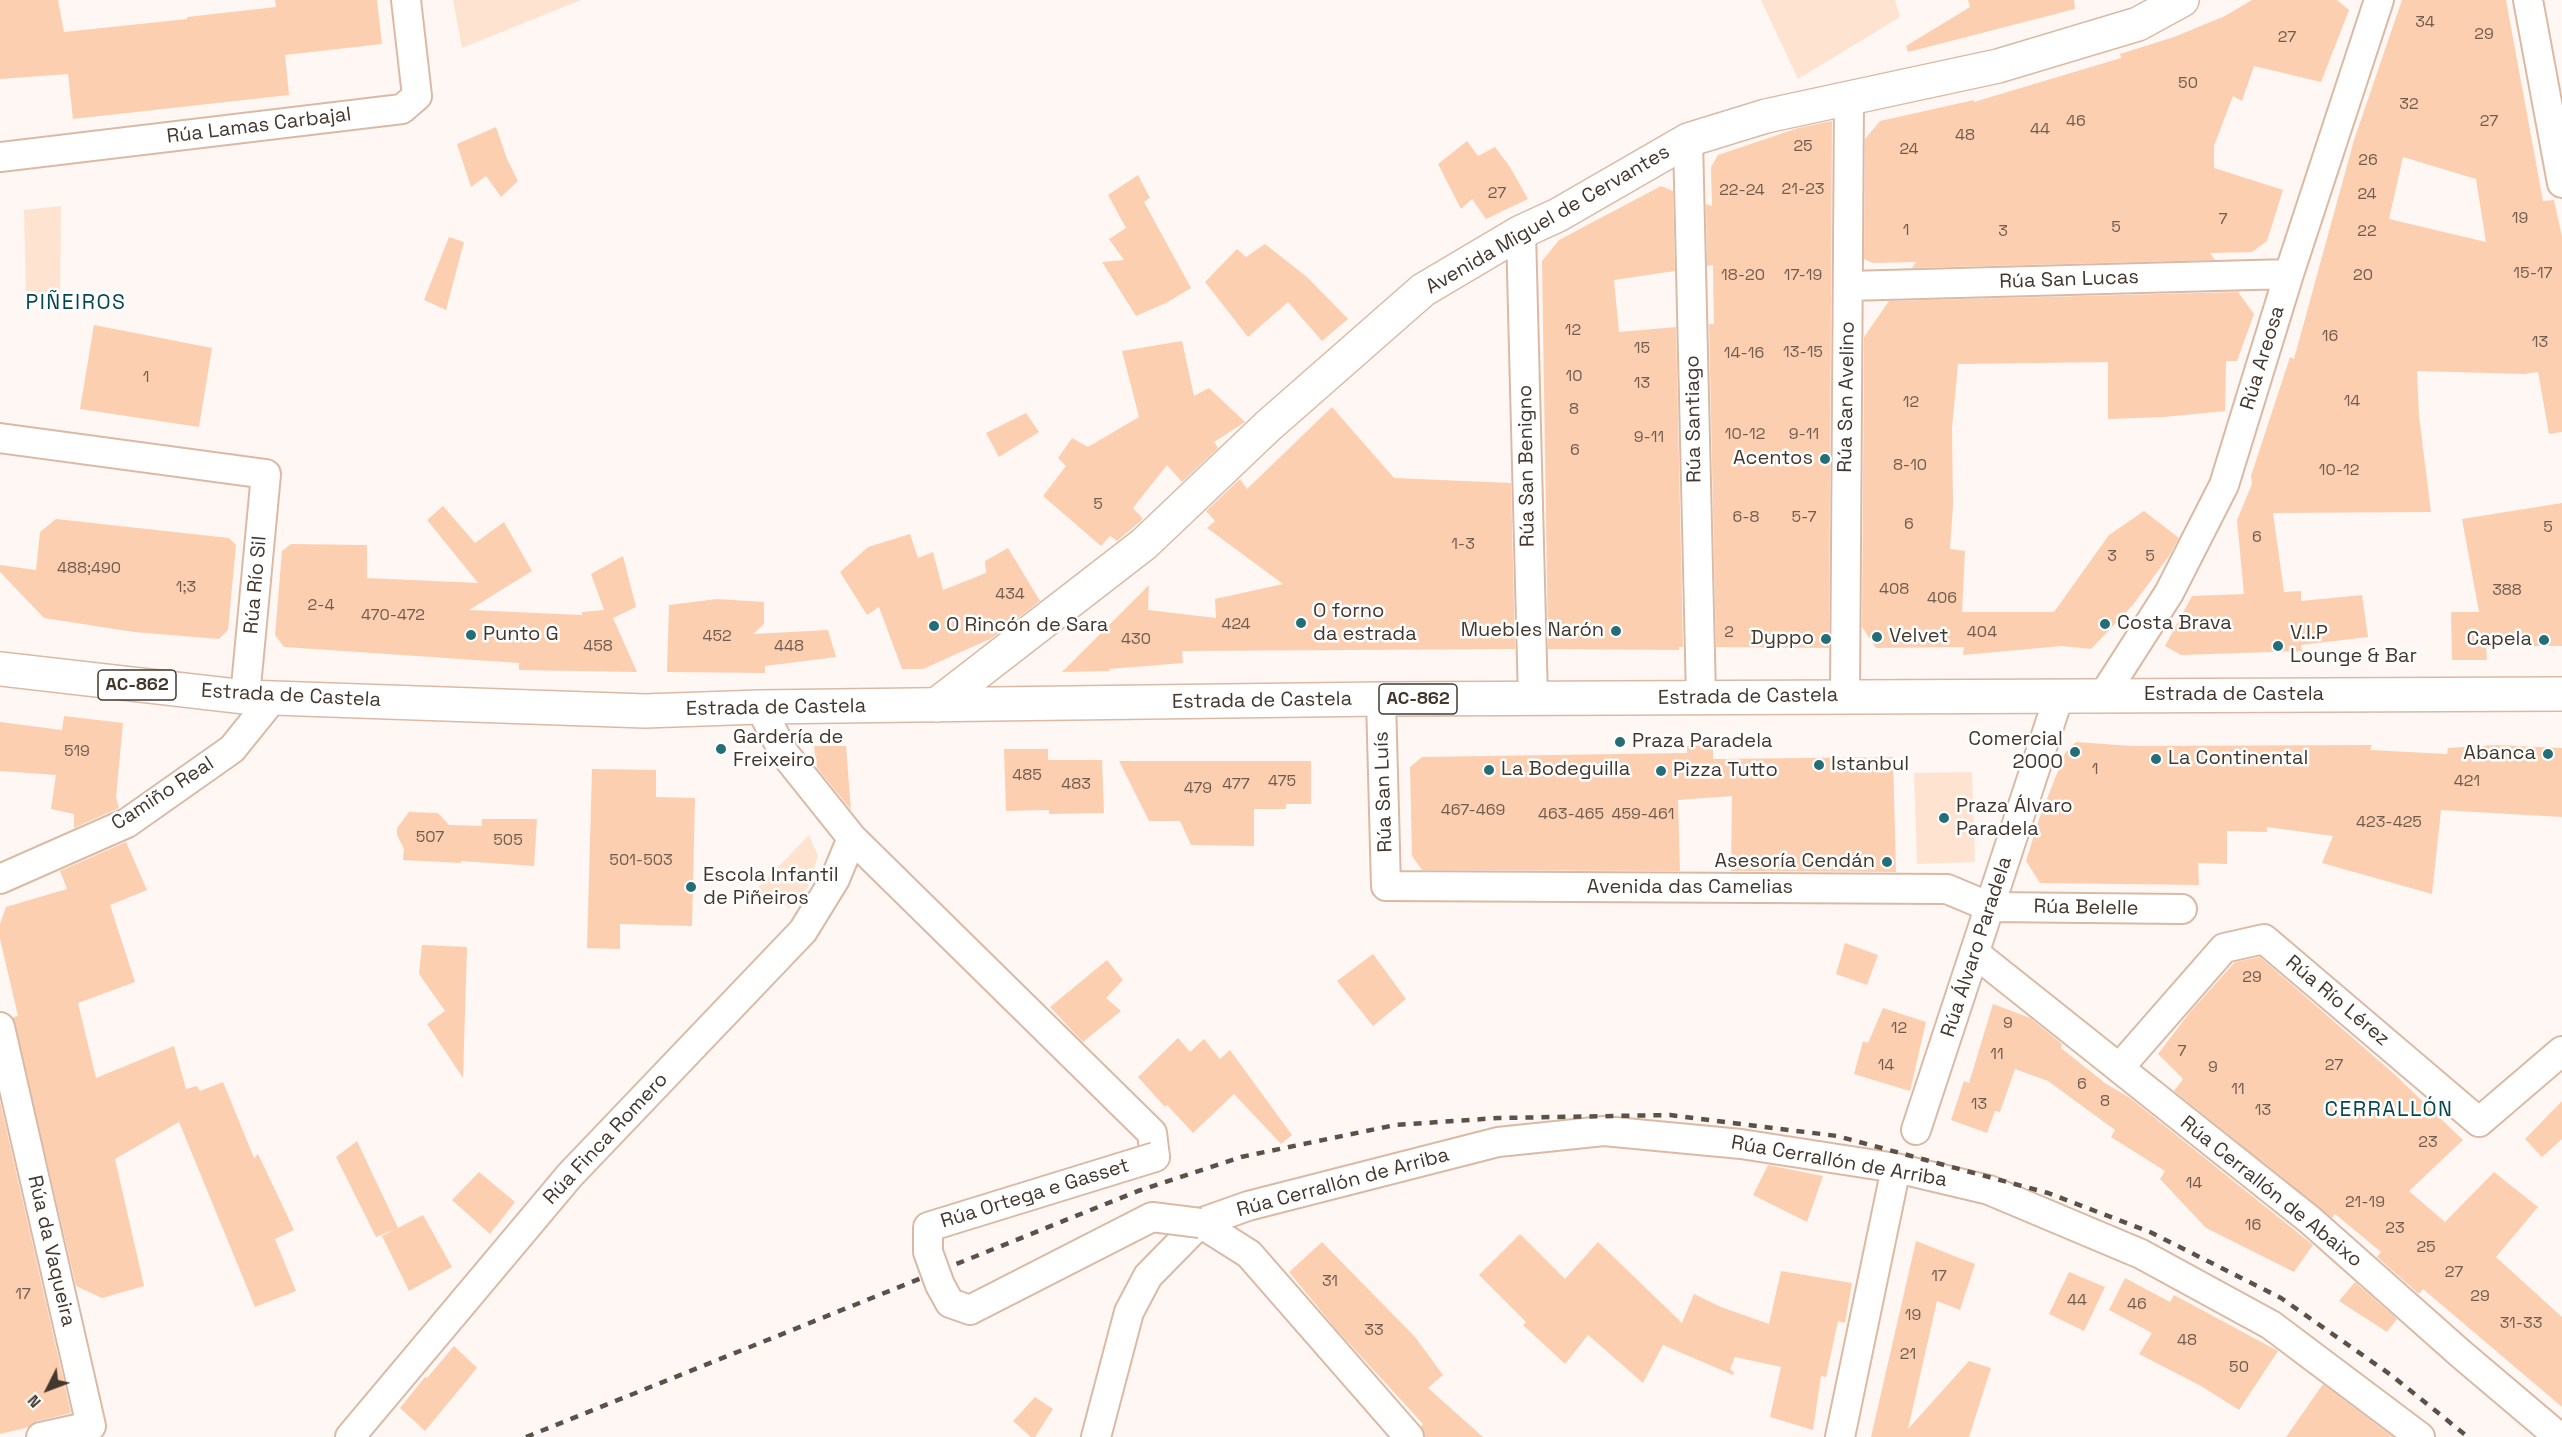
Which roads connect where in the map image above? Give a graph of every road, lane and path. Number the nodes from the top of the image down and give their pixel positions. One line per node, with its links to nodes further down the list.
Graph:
1 (406, 0): 7 (street, Rúa Lamas Carbajal)
2 (2182, 0): 5 (main road, Avenida Miguel de Cervantes)
3 (2379, 0): 10 (street, Rúa Areosa)
4 (2528, 0): 8 (street)
5 (1849, 99): 6 (main road, Avenida Miguel de Cervantes); 11 (street, Rúa San Avelino)
6 (1688, 140): 9 (main road, Avenida Miguel de Cervantes); 19 (street, Rúa Santiago)
7 (0, 157)
8 (2562, 183)
9 (1521, 232): 21 (street, Rúa San Benigno); 22 (main road, Avenida Miguel de Cervantes)
10 (2289, 274): 11 (street, Rúa San Lucas); 17 (street, Rúa Areosa)
11 (1848, 286): 15 (street, Rúa San Avelino)
12 (0, 438): 18 (street, Rúa Río Sil)
13 (0, 669): 18 (main road, Estrada de Castela / AC-862)
14 (2562, 694): 17 (main road, Estrada de Castela / AC-862)
15 (1845, 696): 16 (main road, Estrada de Castela / AC-862); 19 (main road, Estrada de Castela / AC-862)
16 (2059, 696): 17 (main road, Estrada de Castela / AC-862); 27 (street, Rúa Álvaro Paradela)
17 (2103, 696)
18 (259, 697): 23 (main road, Estrada de Castela / AC-862); 25 (street, Camiño Real)
19 (1701, 698): 21 (main road, Estrada de Castela / AC-862)
20 (1382, 699): 21 (main road, Estrada de Castela / AC-862); 22 (main road, Estrada de Castela / AC-862); 26 (street, Rúa San Luís)
21 (1533, 700)
22 (936, 705): 23 (main road, Estrada de Castela / AC-862)
23 (760, 707): 24 (street, Rúa Ortega e Gasset)
24 (852, 838): 35 (street, Rúa Ortega e Gasset, bridge); 38 (street, Rúa Finca Romero)
25 (0, 879)
26 (1386, 886): 27 (street, Avenida das Camelias)
27 (1990, 907): 28 (street, Rúa Belelle); 29 (street, Rúa Álvaro Paradela)
28 (2182, 909)
29 (1976, 954): 32 (street, Rúa Cerrallón de Abaixo); 33 (street, Rúa Álvaro Paradela)
30 (0, 1027): 36 (street, Rúa da Vaqueira)
31 (2562, 1051): 32 (street, Rúa Río Lérez)
32 (2119, 1068): 43 (street, Rúa Cerrallón de Abaixo)
33 (1916, 1130)
34 (1896, 1168): 35 (street, Rúa Cerrallón de Arriba); 41 (street); 42 (street, Rúa Cerrallón de Arriba)
35 (1200, 1223): 39 (street); 40 (street, Rúa Ortega e Gasset)
36 (100, 1431): 37 (street, Rúa da Vaqueira)
37 (41, 1437)
38 (350, 1437)
39 (1096, 1437)
40 (1409, 1437)
41 (1840, 1437)
42 (2420, 1437)
43 (2559, 1437)

